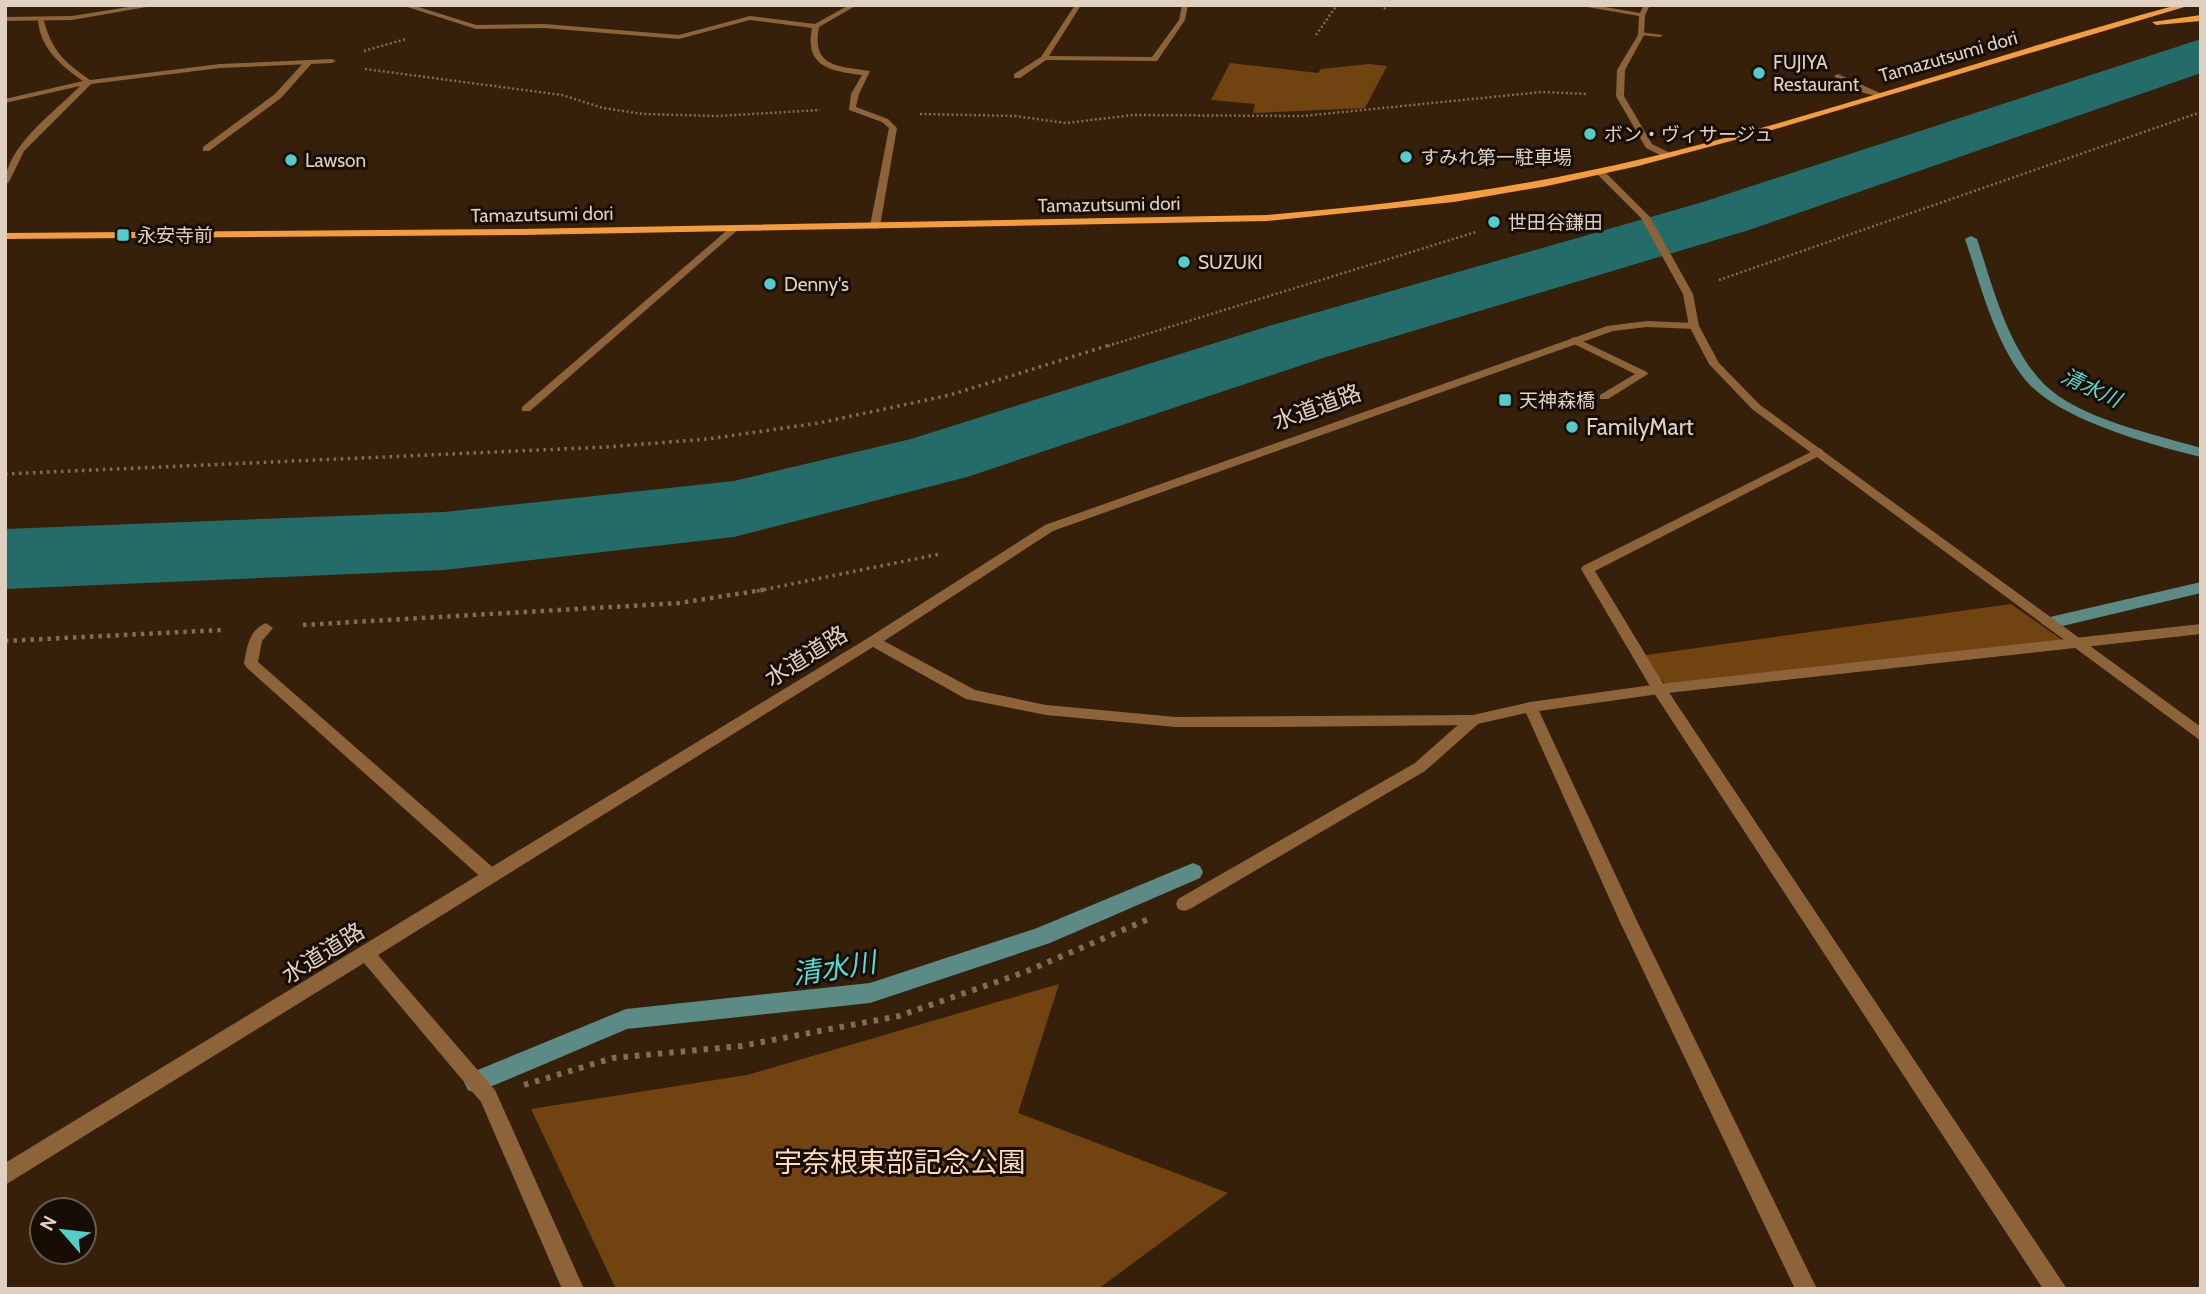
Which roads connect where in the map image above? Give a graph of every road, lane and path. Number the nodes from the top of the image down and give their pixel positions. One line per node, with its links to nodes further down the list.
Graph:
1 (155, 5): 13 (street)
2 (404, 5): 16 (street)
3 (854, 5): 18 (street)
4 (1078, 5): 22 (street)
5 (1185, 5): 22 (street)
6 (1337, 5): 20 (path)
7 (1387, 5): 11 (path)
8 (1579, 5): 12 (street)
9 (1647, 5): 12 (street)
10 (2187, 5): 17 (main road, Tamazutsumi dori)
11 (1384, 9)
12 (1642, 15): 19 (street)
13 (40, 18): 15 (street); 27 (street)
14 (2201, 18): 17 (main road)
15 (5, 19)
16 (457, 23): 18 (street); 23 (path)
17 (2117, 23): 28 (main road, Tamazutsumi dori)
18 (816, 26): 35 (street)
19 (1641, 33): 21 (street); 32 (street)
20 (1317, 35)
21 (1660, 35)
22 (1044, 58): 25 (street)
23 (332, 61): 24 (street)
24 (309, 62): 27 (street); 31 (street)
25 (1017, 76)
26 (1838, 76): 28 (street)
27 (89, 82): 29 (street); 34 (street)
28 (1878, 94): 32 (main road, Tamazutsumi dori)
29 (5, 101)
30 (2201, 112): 39 (path)
31 (206, 149)
32 (1667, 155): 33 (main road, Tamazutsumi dori)
33 (1600, 172): 35 (main road, Tamazutsumi dori); 39 (street)
34 (5, 181)
35 (875, 226): 36 (main road, Tamazutsumi dori)
36 (735, 228): 38 (main road, Tamazutsumi dori); 43 (street)
37 (1484, 229): 45 (path)
38 (5, 236)
39 (1688, 294): 40 (street)
40 (1694, 326): 41 (street, 水道道路); 44 (street)
41 (1574, 340): 42 (street); 50 (street, 水道道路)
42 (1604, 397)
43 (526, 409)
44 (1819, 452): 51 (street); 52 (street)
45 (5, 474)
46 (943, 553): 47 (path)
47 (266, 628): 49 (path); 56 (street)
48 (2201, 629): 51 (street)
49 (5, 641)
50 (873, 641): 54 (street); 56 (street, 水道道路)
51 (2077, 643): 52 (street); 55 (street)
52 (1659, 689): 53 (street); 63 (street)
53 (1530, 707): 54 (street); 62 (street)
54 (1473, 720): 57 (street)
55 (2201, 735)
56 (491, 876): 58 (street, 水道道路)
57 (1184, 904): 59 (path)
58 (366, 953): 59 (street); 60 (street, 水道道路)
59 (488, 1096): 61 (street)
60 (5, 1175)
61 (573, 1289)
62 (1806, 1289)
63 (2056, 1289)

